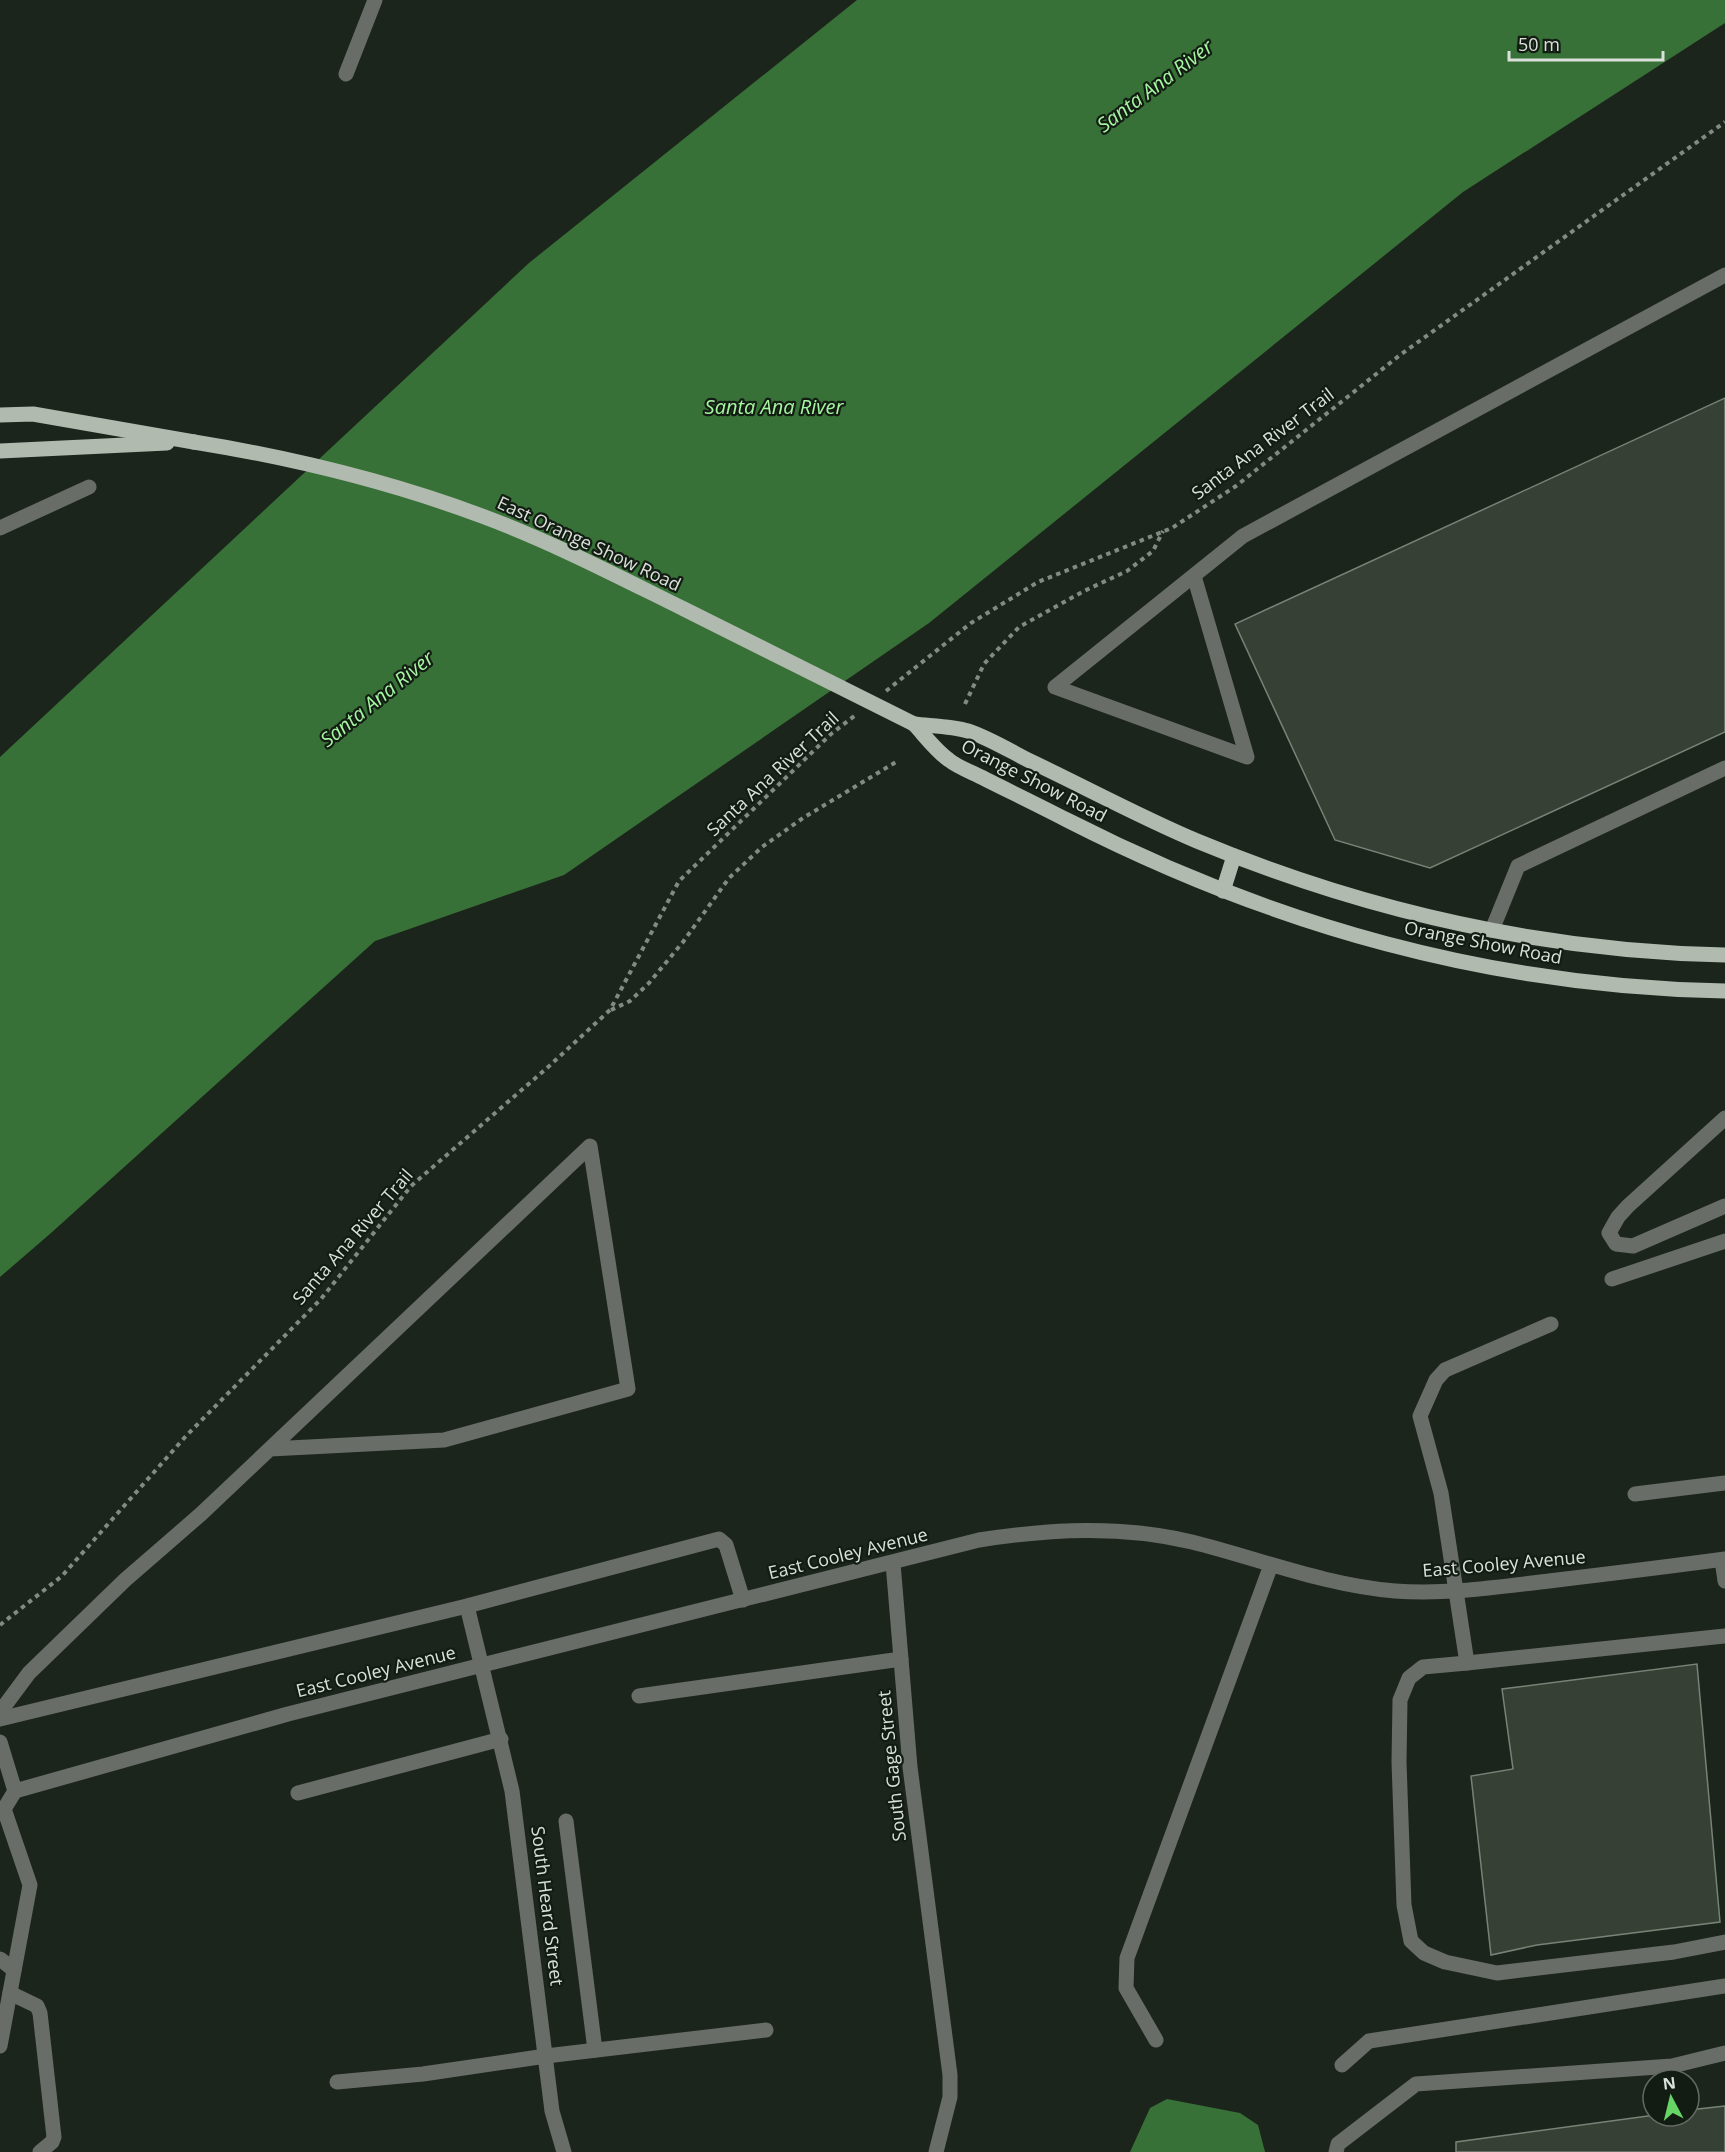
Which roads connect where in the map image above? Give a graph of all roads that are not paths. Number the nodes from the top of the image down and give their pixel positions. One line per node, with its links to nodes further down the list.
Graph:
1 (375, 0): 2 (street)
2 (346, 74)
3 (1725, 276): 9 (street)
4 (0, 415): 5 (main road, East Orange Show Road)
5 (194, 442): 6 (main road, East Orange Show Road); 10 (main road, East Orange Show Road, bridge)
6 (0, 451)
7 (89, 488): 8 (street)
8 (0, 528)
9 (1194, 576): 9 (street)
10 (914, 724): 12 (main road, Orange Show Road); 13 (main road, Orange Show Road)
11 (1725, 768): 14 (street)
12 (1234, 856): 13 (main road); 14 (main road, Orange Show Road)
13 (1222, 891): 16 (main road, Orange Show Road)
14 (1492, 930): 15 (main road, Orange Show Road)
15 (1725, 955)
16 (1725, 991)
17 (1725, 1118): 18 (street)
18 (1725, 1206)
19 (1725, 1241): 20 (street)
20 (1612, 1279)
21 (1551, 1323): 29 (street)
22 (270, 1449): 22 (street); 37 (street)
23 (1725, 1483): 24 (street)
24 (1635, 1494)
25 (1723, 1560): 28 (street); 29 (street, East Cooley Avenue)
26 (893, 1563): 27 (street, East Cooley Avenue); 30 (street, East Cooley Avenue); 33 (street, South Gage Street)
27 (1271, 1565): 29 (street, East Cooley Avenue); 51 (street)
28 (1725, 1581)
29 (1455, 1591): 34 (street)
30 (742, 1600): 31 (street); 35 (street, East Cooley Avenue)
31 (467, 1606): 35 (street, South Heard Street); 38 (street)
32 (1725, 1636): 34 (street)
33 (901, 1659): 36 (street); 60 (street, South Gage Street)
34 (1467, 1663): 45 (street)
35 (482, 1666): 39 (street, South Heard Street); 41 (street, East Cooley Avenue)
36 (639, 1695)
37 (0, 1712)
38 (0, 1719)
39 (501, 1739): 42 (street); 55 (street, South Heard Street)
40 (0, 1742): 41 (street)
41 (15, 1791): 43 (street)
42 (298, 1793)
43 (2, 1810): 47 (street)
44 (566, 1821): 53 (street)
45 (1725, 1942)
46 (0, 1959): 47 (street)
47 (14, 1970): 49 (street)
48 (1725, 1986): 56 (street)
49 (10, 1993): 52 (street); 58 (street)
50 (766, 2030): 53 (street)
51 (1156, 2040)
52 (0, 2046)
53 (595, 2050): 55 (street)
54 (1725, 2054): 61 (street)
55 (546, 2056): 57 (street); 59 (street, South Heard Street)
56 (1342, 2065)
57 (337, 2082)
58 (40, 2152)
59 (564, 2152)
60 (936, 2152)
61 (1336, 2152)

